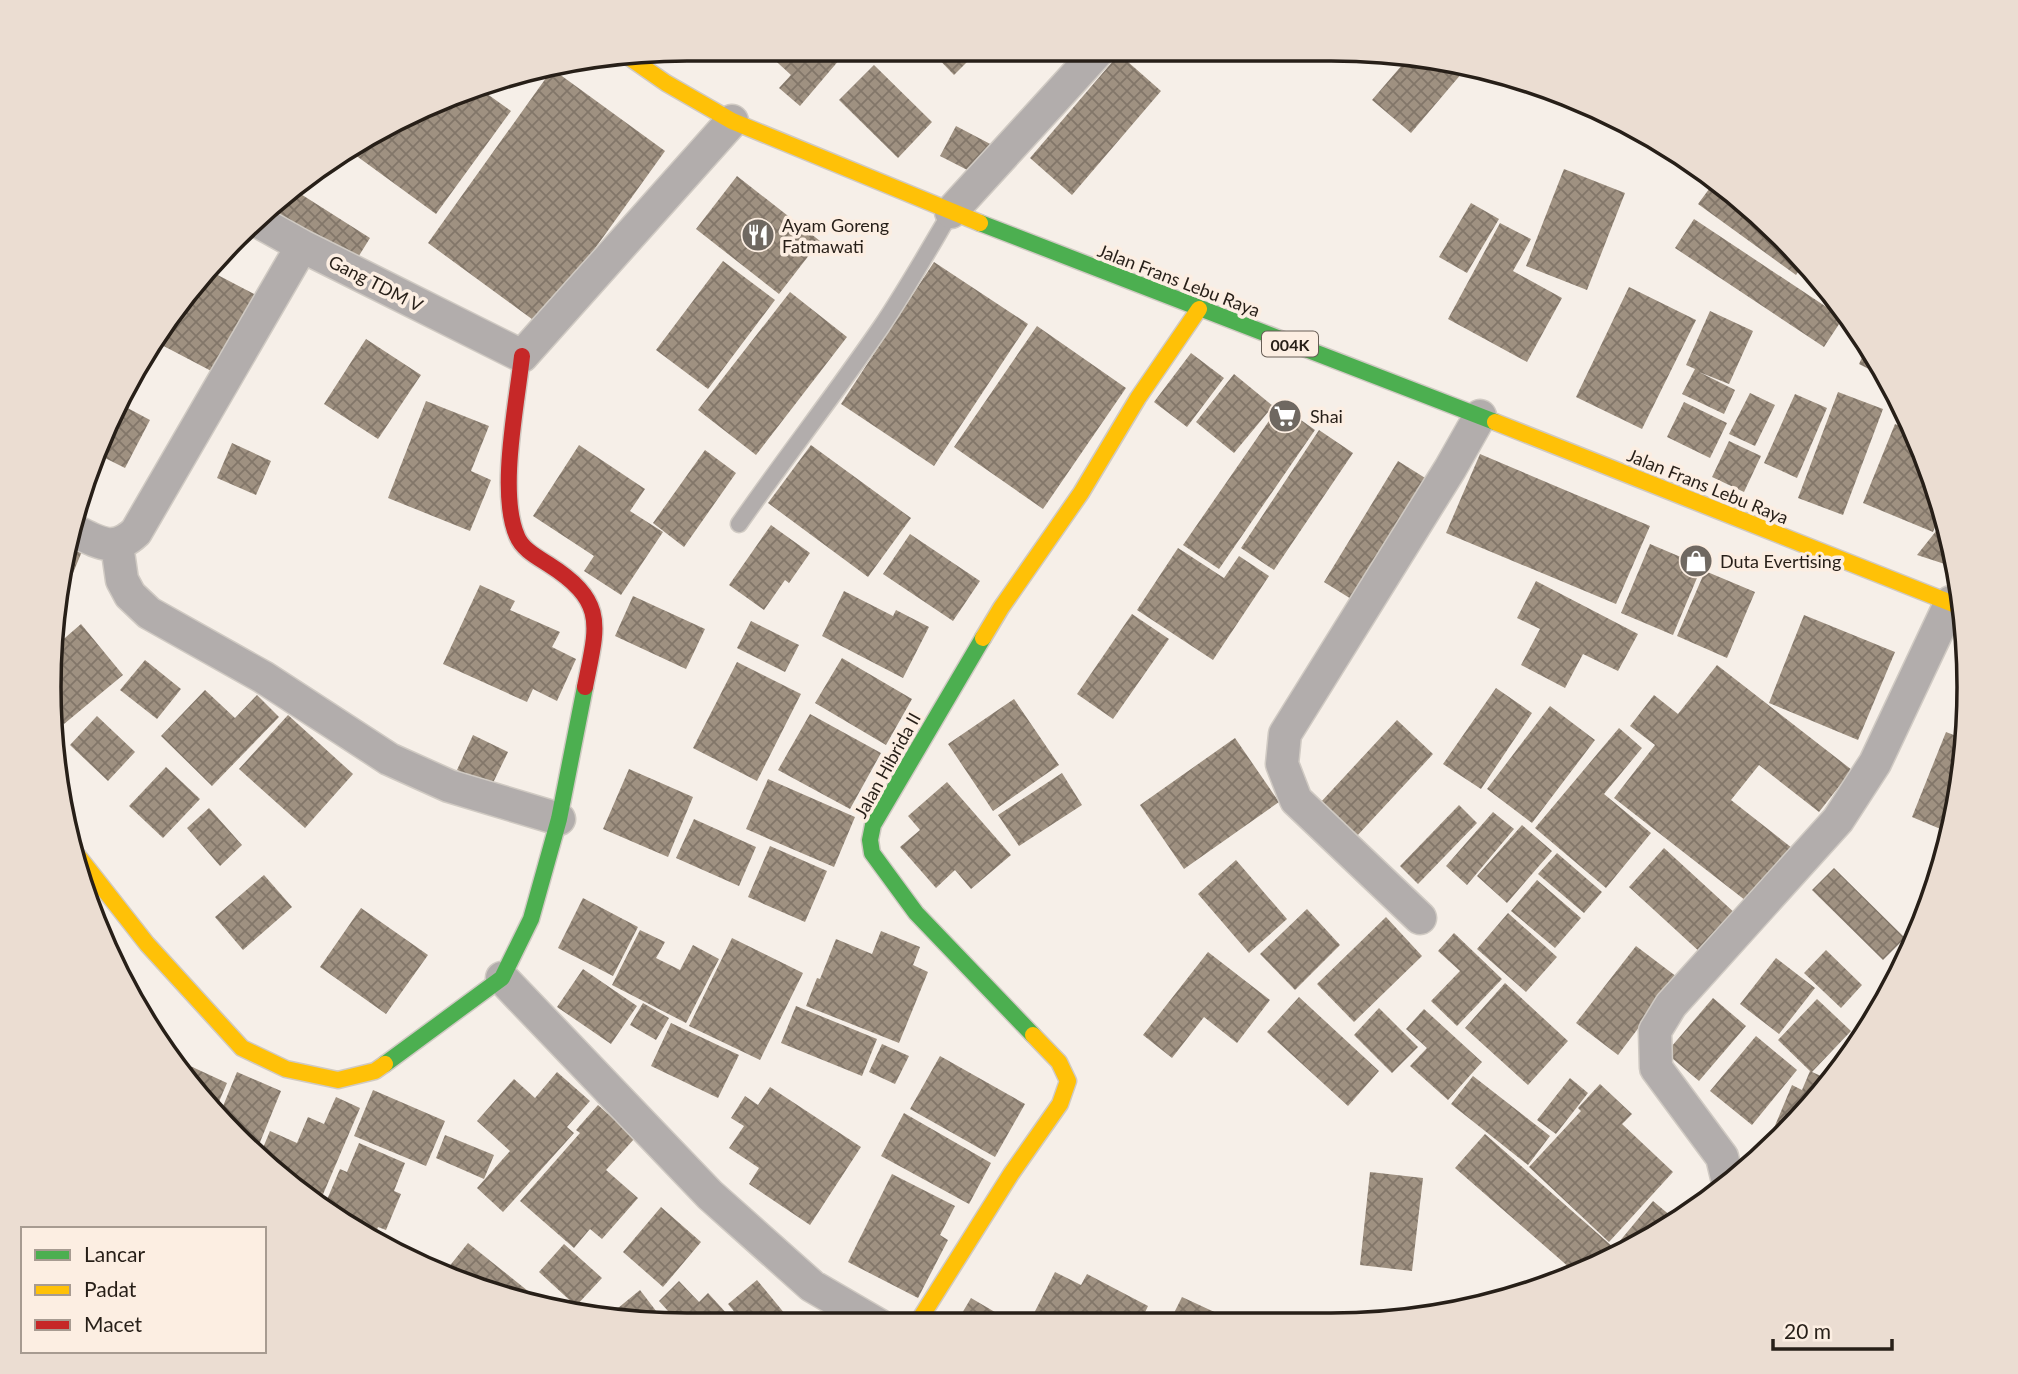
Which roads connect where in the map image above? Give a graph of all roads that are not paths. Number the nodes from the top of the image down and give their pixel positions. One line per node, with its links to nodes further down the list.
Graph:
1 (1089, 61): 4 (street)
2 (638, 64): 3 (street, Jalan Frans Lebu Raya / 004K)
3 (732, 121): 4 (street, Jalan Frans Lebu Raya / 004K); 8 (street)
4 (951, 212): 7 (street, Jalan Frans Lebu Raya / 004K); 10 (lane)
5 (265, 225): 6 (street, Gang TDM V)
6 (302, 247): 8 (street, Gang TDM V); 12 (street)
7 (1199, 309): 9 (street, Jalan Frans Lebu Raya / 004K); 21 (street, Jalan Hibrida II)
8 (522, 356): 15 (street)
9 (1480, 416): 13 (street, Jalan Frans Lebu Raya / 004K); 17 (street)
10 (739, 524)
11 (81, 534): 12 (street)
12 (117, 545): 15 (street)
13 (1951, 602)
14 (1952, 612): 19 (street)
15 (559, 820): 18 (street)
16 (89, 870): 18 (street)
17 (1420, 918)
18 (502, 978): 20 (street)
19 (1726, 1172)
20 (858, 1313)
21 (924, 1313)

